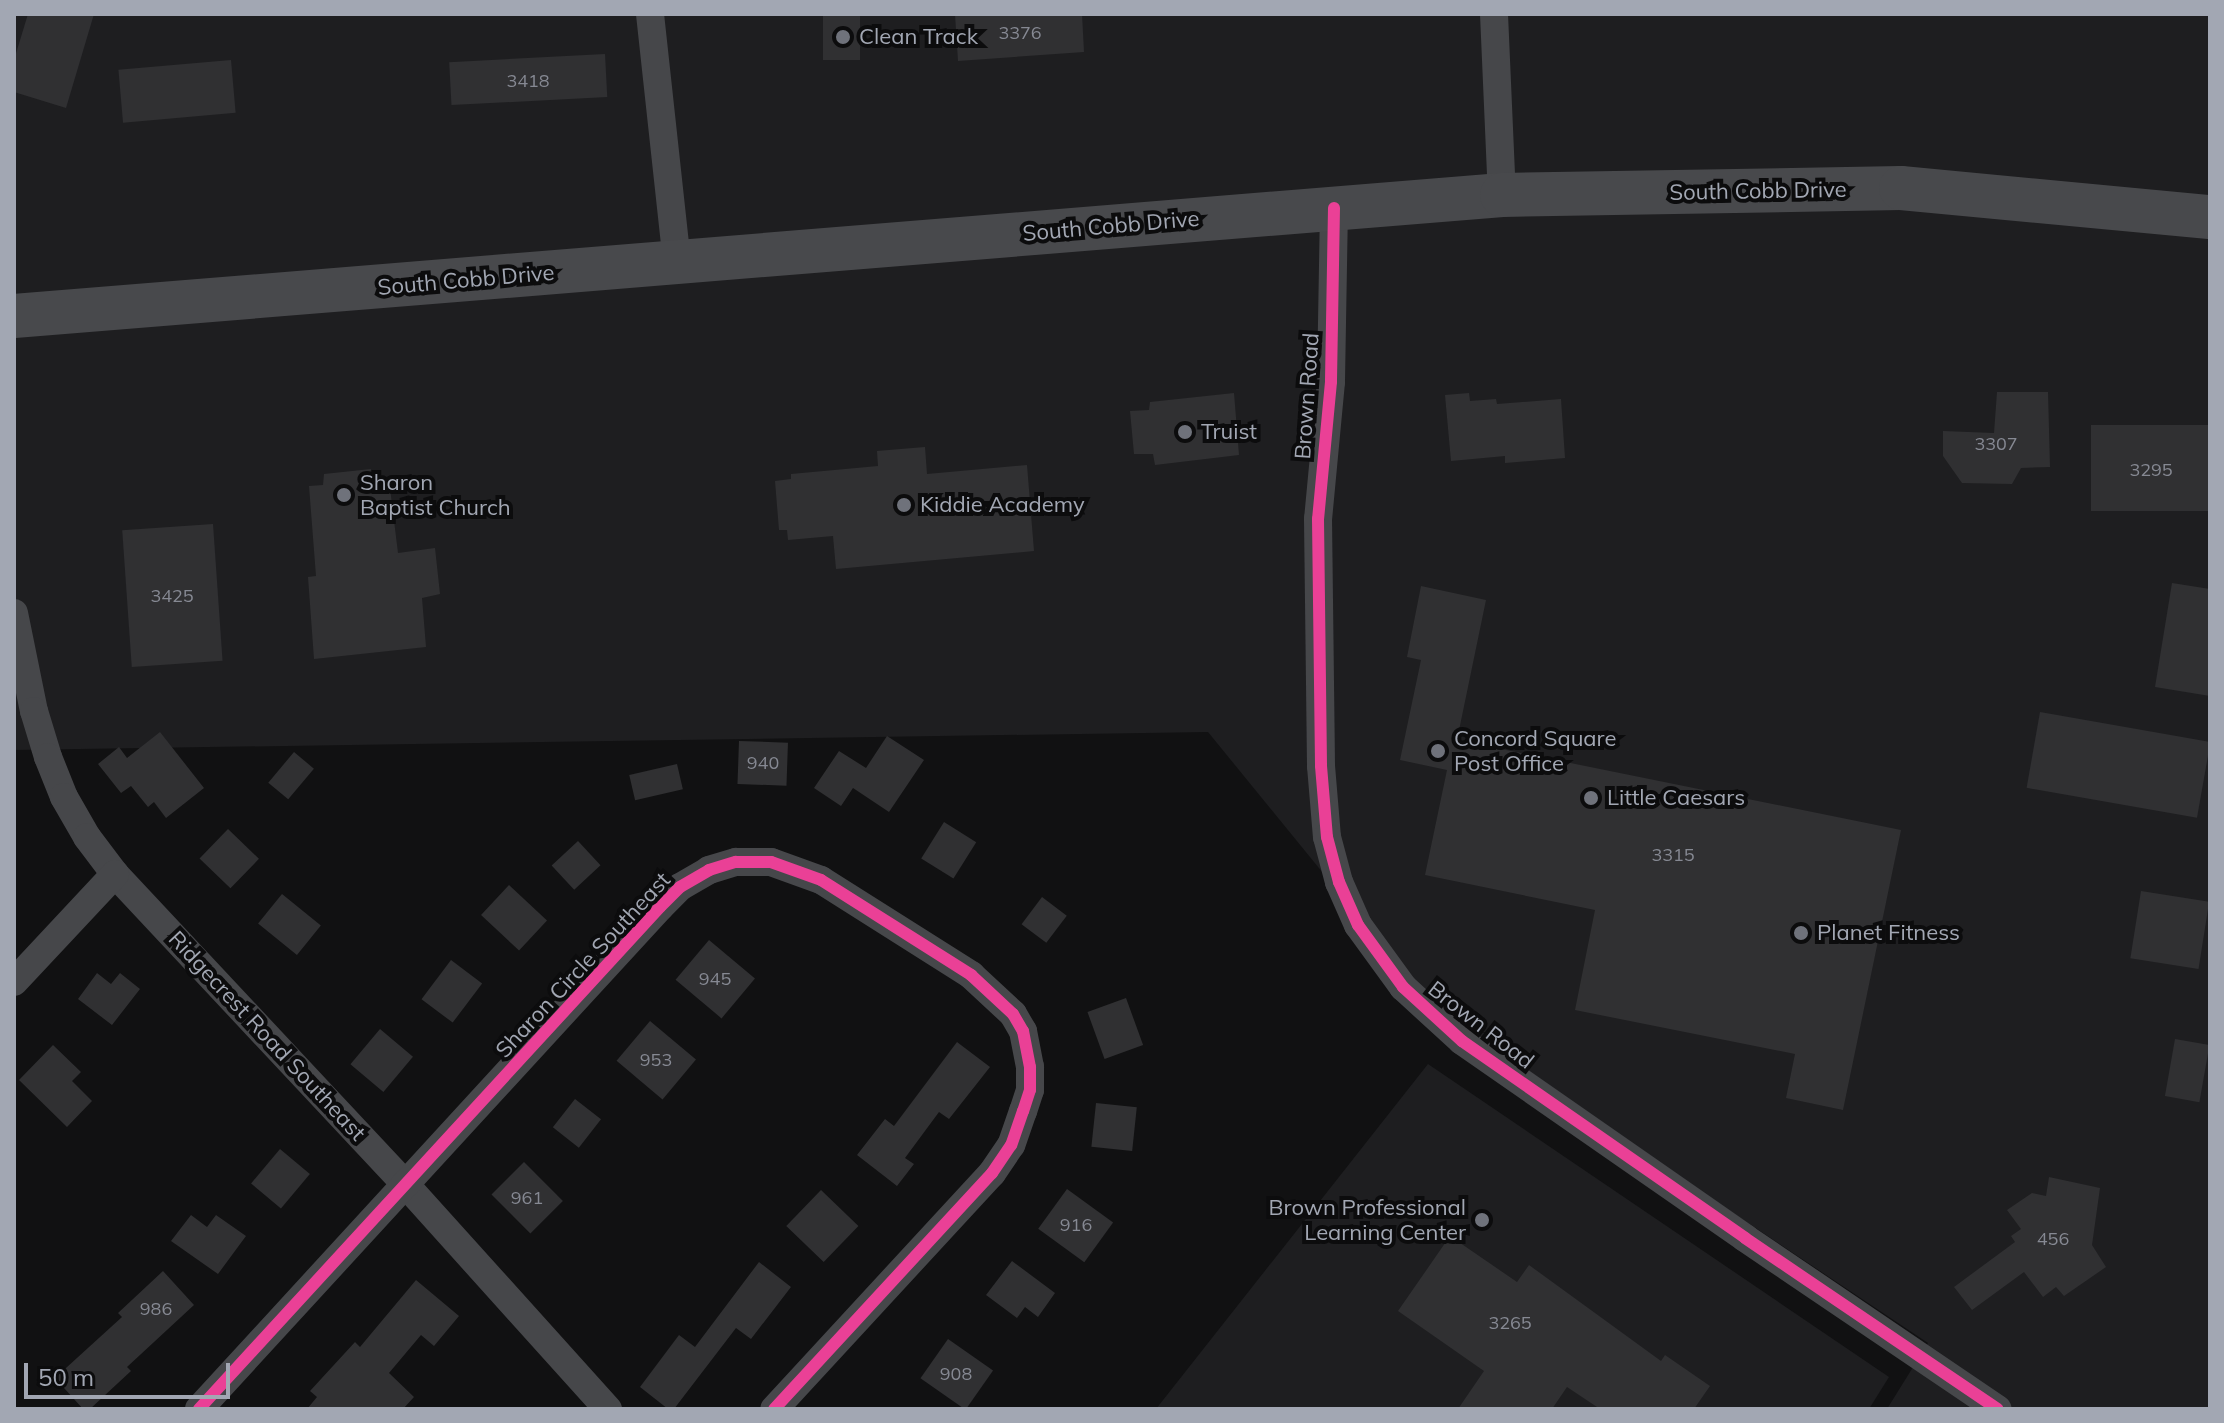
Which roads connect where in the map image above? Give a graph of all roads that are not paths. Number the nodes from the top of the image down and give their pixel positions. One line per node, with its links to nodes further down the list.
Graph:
1 (650, 14): 6 (street)
2 (1494, 14): 3 (street)
3 (1502, 195): 4 (main road, South Cobb Drive); 5 (main road, South Cobb Drive)
4 (1334, 208): 6 (main road, South Cobb Drive); 15 (street, Brown Road)
5 (2210, 217)
6 (677, 263): 7 (main road, South Cobb Drive)
7 (14, 316)
8 (14, 613): 9 (street, Ridgecrest Road Southeast)
9 (115, 874): 10 (street); 11 (street, Ridgecrest Road Southeast)
10 (14, 982)
11 (406, 1185): 12 (street, Sharon Circle Southeast); 13 (street, Ridgecrest Road Southeast); 14 (street, Sharon Circle Southeast)
12 (199, 1409)
13 (608, 1409)
14 (774, 1409)
15 (1998, 1409)

